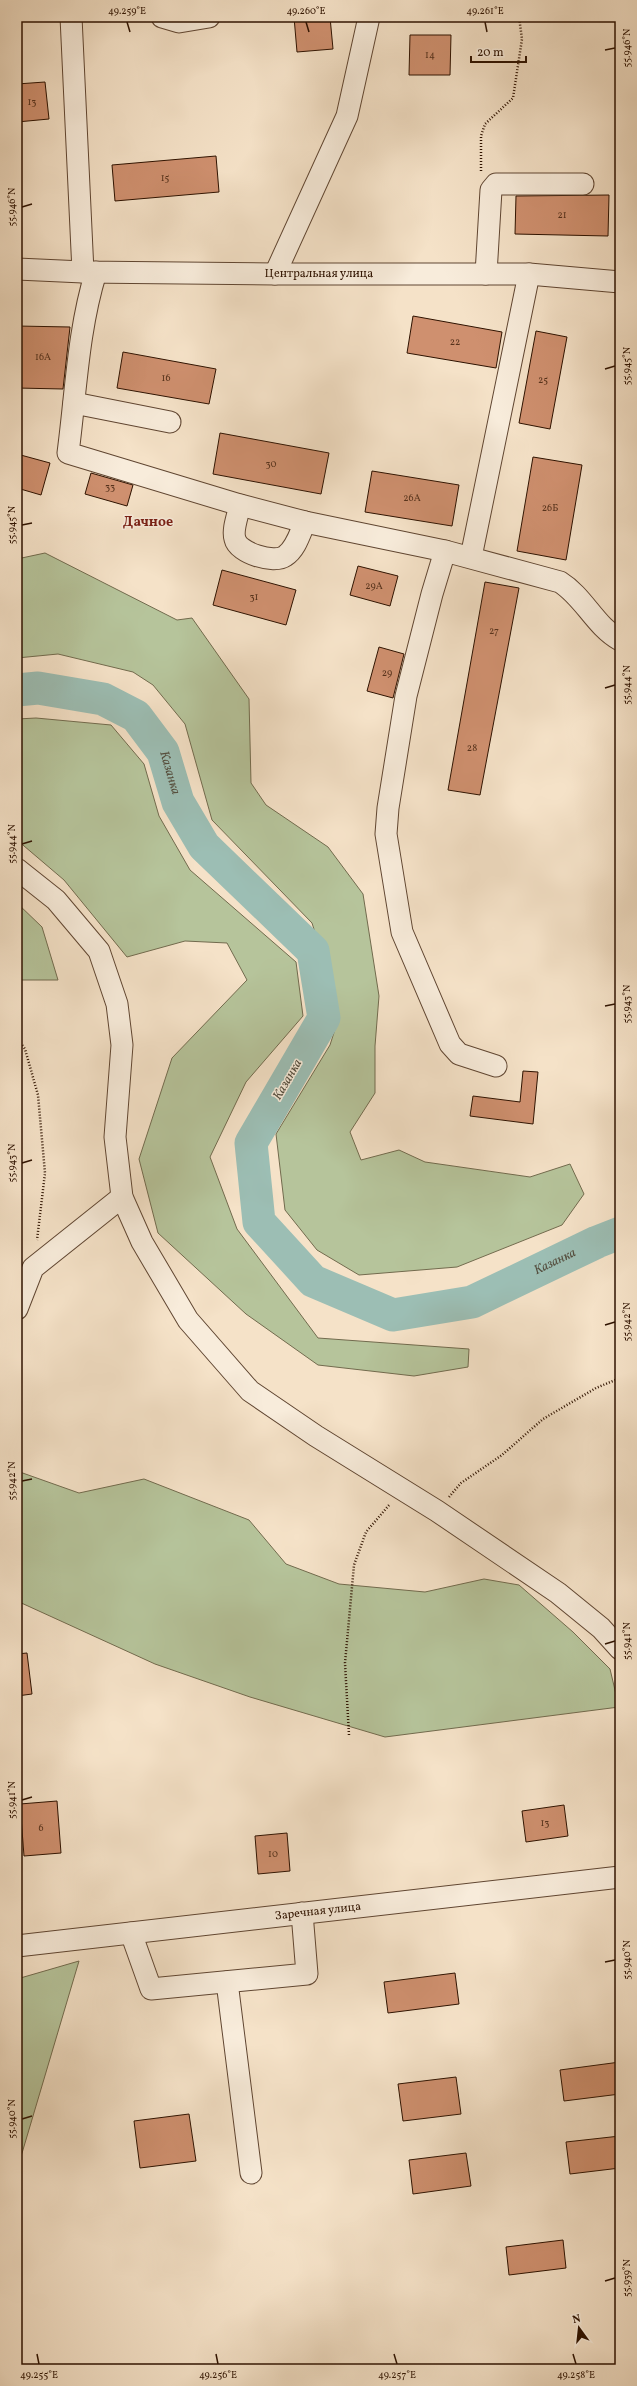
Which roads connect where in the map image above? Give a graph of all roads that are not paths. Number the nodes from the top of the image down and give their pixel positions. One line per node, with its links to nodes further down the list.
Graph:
1 (71, 17): 7 (street)
2 (162, 17): 3 (street)
3 (209, 17)
4 (370, 17): 8 (street)
5 (583, 184): 9 (street)
6 (17, 269): 7 (street, Центральная улица)
7 (90, 272): 8 (street, Центральная улица); 12 (street)
8 (275, 274): 9 (street, Центральная улица)
9 (486, 274): 10 (street, Центральная улица)
10 (529, 274): 11 (street, Центральная улица); 17 (street)
11 (620, 282)
12 (74, 403): 13 (street); 14 (street)
13 (170, 422)
14 (240, 505): 15 (street); 15 (street)
15 (305, 522): 16 (street)
16 (445, 551): 17 (street); 20 (street)
17 (471, 558): 18 (street)
18 (620, 640)
19 (17, 869): 21 (street)
20 (496, 1066)
21 (122, 1197): 22 (street); 23 (street)
22 (17, 1309)
23 (620, 1649)
24 (620, 1877): 25 (street, Заречная улица)
25 (302, 1913): 26 (street, Заречная улица); 28 (street)
26 (131, 1933): 27 (street, Заречная улица); 28 (street)
27 (18, 1941)
28 (227, 1982): 29 (street)
29 (251, 2173)

